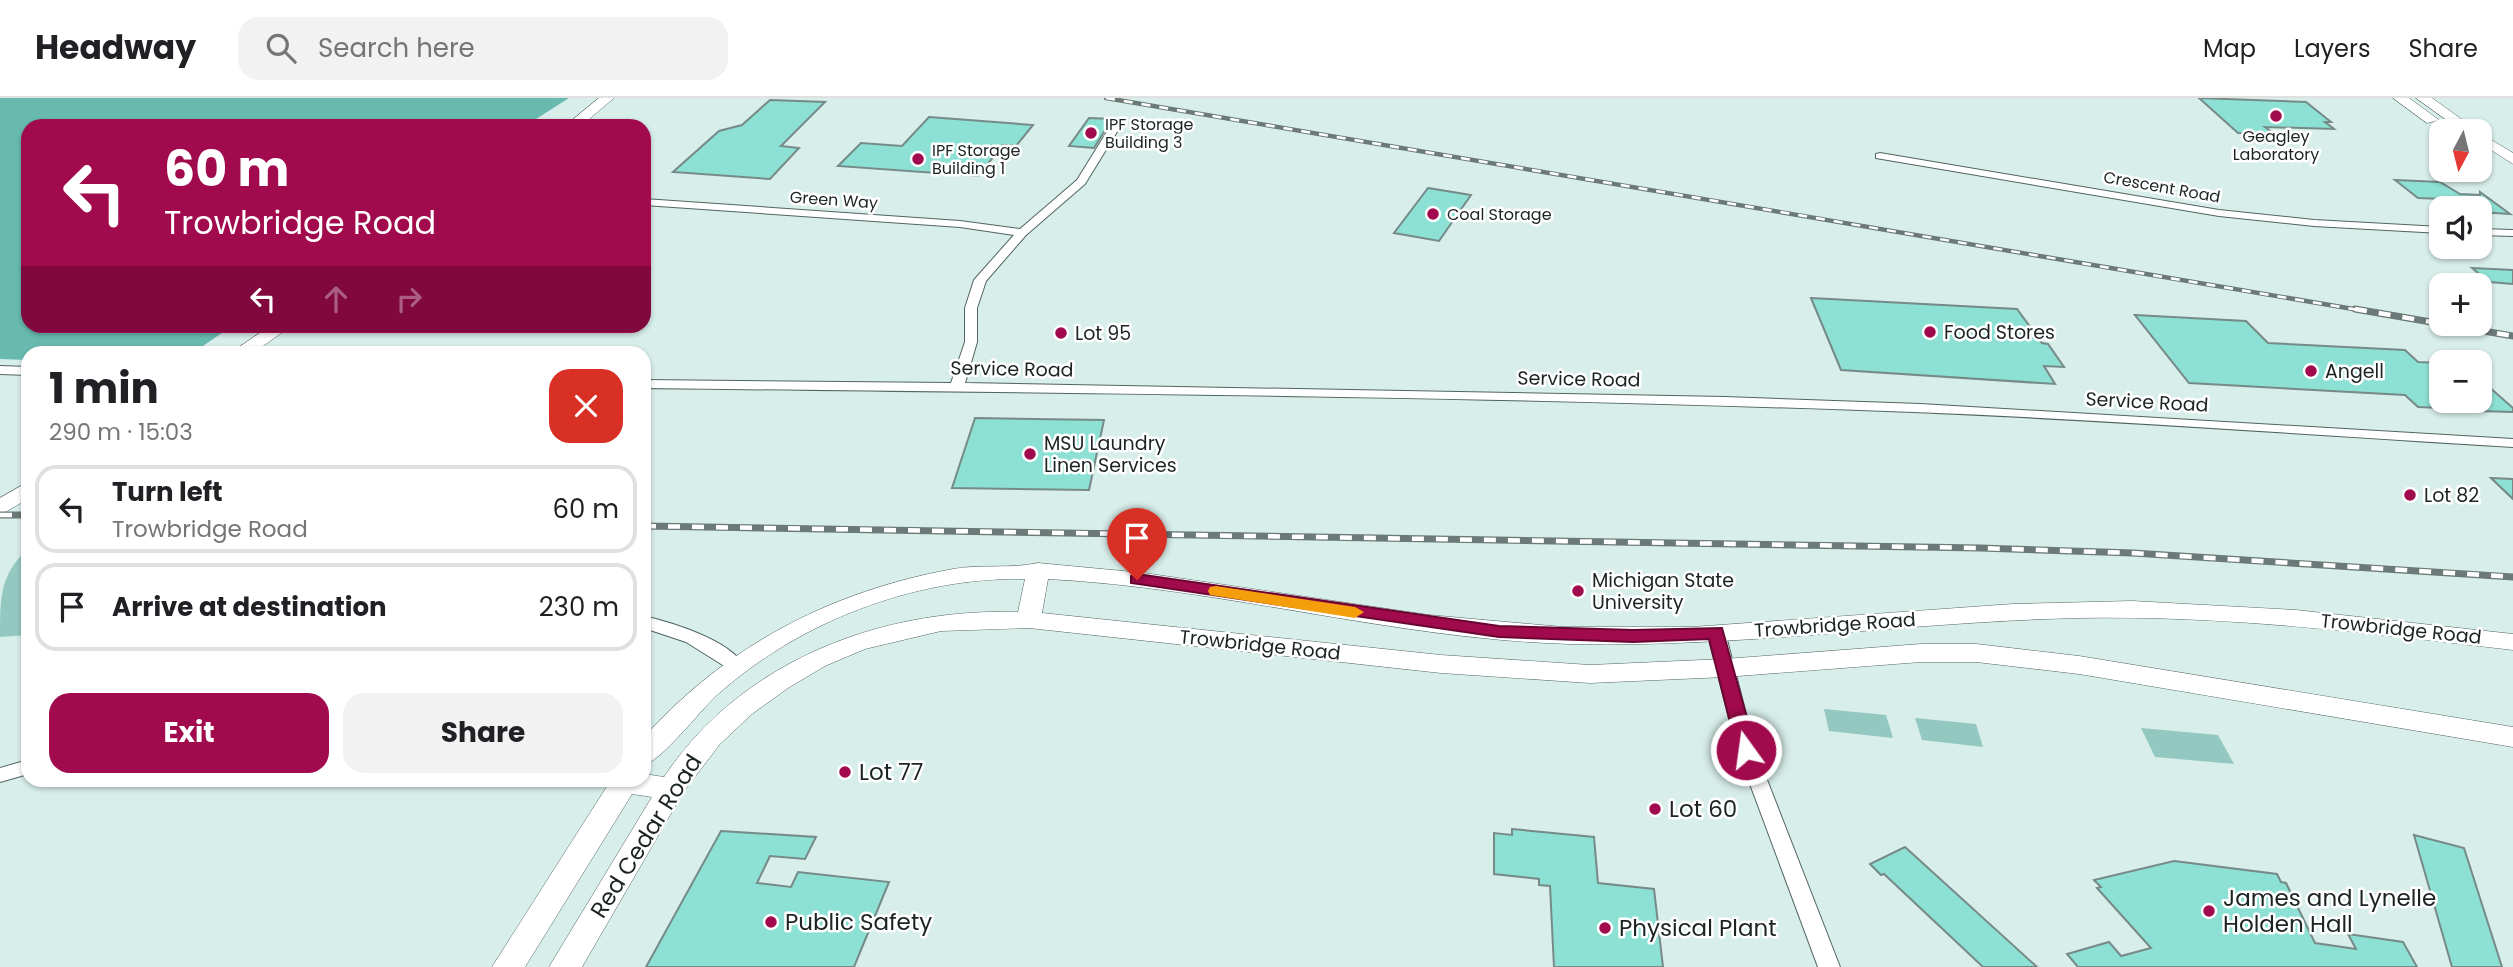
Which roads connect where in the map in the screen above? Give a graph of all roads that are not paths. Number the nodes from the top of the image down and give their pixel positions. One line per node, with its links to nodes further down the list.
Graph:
1 (607, 98): 4 (street)
2 (2400, 98): 5 (street)
3 (2423, 98): 6 (street)
4 (581, 119)
5 (2431, 119)
6 (2454, 119)
7 (1118, 122): 16 (street)
8 (2492, 145): 10 (street)
9 (1880, 156): 14 (street, Crescent Road)
10 (2513, 160)
11 (2492, 161): 12 (street)
12 (2513, 176)
13 (651, 202): 16 (street, Green Way)
14 (2429, 229)
15 (2492, 232): 17 (street)
16 (1022, 233): 23 (street)
17 (2513, 233)
18 (271, 333): 19 (street)
19 (251, 346)
20 (0, 370): 21 (street)
21 (21, 371)
22 (651, 384): 23 (street, Service Road)
23 (957, 387): 24 (street, Service Road)
24 (2513, 443)
25 (21, 494): 26 (street)
26 (0, 508)
27 (1038, 570): 28 (street); 30 (street, Trowbridge Road); 32 (street, Trowbridge Road)
28 (1029, 620): 33 (street, Trowbridge Road); 34 (street, Trowbridge Road)
29 (651, 624): 32 (street)
30 (1716, 632): 31 (street, Trowbridge Road); 33 (street)
31 (2513, 642)
32 (735, 664): 34 (street); 36 (street, Red Cedar Road)
33 (1726, 668): 35 (street, Trowbridge Road); 44 (street)
34 (770, 687): 41 (street, Red Cedar Road)
35 (2513, 737)
36 (651, 747)
37 (21, 769): 38 (street)
38 (0, 775)
39 (651, 785): 41 (street)
40 (622, 787): 42 (street)
41 (671, 788): 43 (street, Red Cedar Road)
42 (508, 967)
43 (565, 967)
44 (1829, 967)

